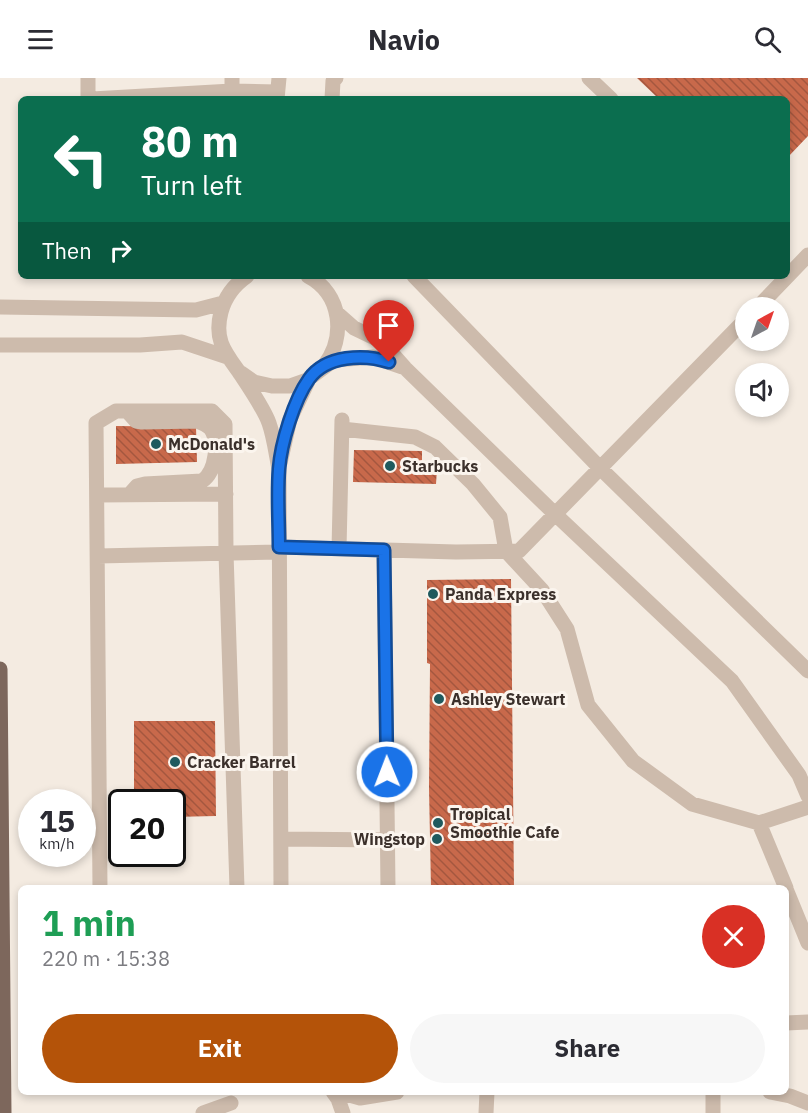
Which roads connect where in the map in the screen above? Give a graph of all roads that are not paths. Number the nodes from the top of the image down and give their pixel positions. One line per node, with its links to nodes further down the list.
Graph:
1 (88, 78): 6 (street)
2 (336, 78): 8 (street)
3 (589, 78): 9 (street)
4 (232, 89): 5 (street); 7 (street)
5 (278, 90)
6 (90, 96)
7 (133, 96)
8 (332, 96)
9 (608, 96)
10 (808, 255): 11 (street)
11 (790, 272)
12 (243, 279): 17 (street)
13 (313, 279): 19 (street)
14 (417, 279): 27 (street)
15 (782, 279): 16 (street)
16 (767, 297)
17 (223, 303): 18 (street); 22 (street)
18 (0, 307)
19 (336, 313): 23 (street); 25 (street)
20 (735, 330): 27 (street)
21 (0, 345): 22 (street)
22 (227, 357): 24 (street)
23 (405, 368): 25 (street); 32 (street)
24 (239, 372): 25 (street); 28 (street)
25 (316, 373): 28 (street)
26 (128, 411): 29 (street); 30 (street); 31 (street)
27 (600, 468): 32 (street); 40 (street)
28 (279, 469): 33 (street)
29 (226, 494): 31 (street); 37 (street)
30 (97, 495): 31 (street); 38 (street)
31 (129, 495)
32 (555, 514): 36 (street); 41 (street)
33 (279, 549): 34 (street); 37 (street); 44 (street)
34 (339, 549): 35 (street); 36 (street)
35 (384, 550): 36 (street); 45 (street)
36 (506, 551): 43 (street)
37 (226, 553): 38 (street); 47 (street)
38 (98, 556): 46 (street)
39 (0, 669): 63 (main road)
40 (808, 671)
41 (808, 796)
42 (808, 807): 43 (street)
43 (759, 824): 50 (street)
44 (281, 839): 45 (street); 48 (street)
45 (388, 840): 49 (street)
46 (100, 885)
47 (237, 885)
48 (281, 885)
49 (388, 885)
50 (784, 885)
51 (789, 896): 52 (street)
52 (808, 943)
53 (789, 1023): 54 (street)
54 (808, 1023)
55 (335, 1095): 65 (street)
56 (350, 1095): 57 (street)
57 (378, 1095)
58 (487, 1095): 66 (street)
59 (713, 1095): 67 (street)
60 (785, 1095): 62 (street)
61 (232, 1103): 64 (street)
62 (808, 1103)
63 (4, 1113)
64 (203, 1113)
65 (343, 1113)
66 (486, 1113)
67 (713, 1113)

